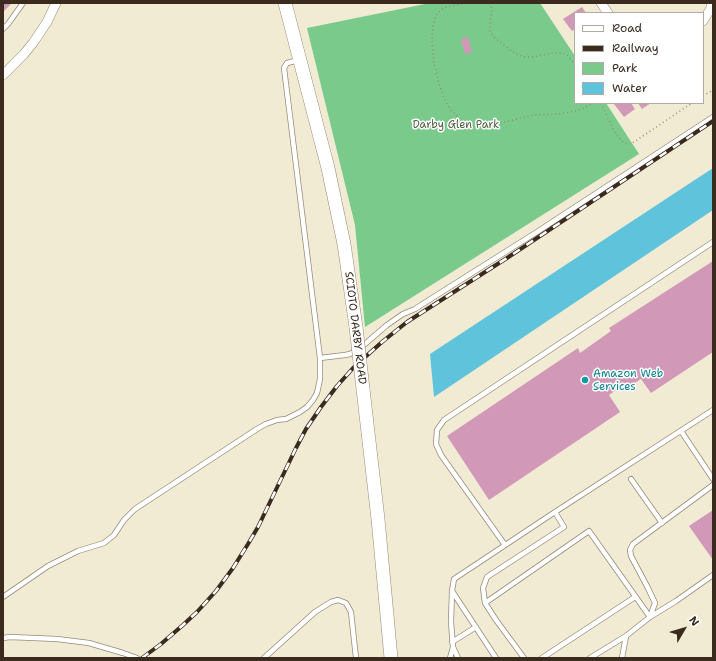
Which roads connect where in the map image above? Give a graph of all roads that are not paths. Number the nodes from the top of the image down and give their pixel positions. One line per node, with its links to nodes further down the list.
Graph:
1 (23, 3): 8 (lane)
2 (56, 3): 10 (street)
3 (285, 3): 9 (main road, SCIOTO DARBY ROAD)
4 (601, 3): 6 (street)
5 (712, 3): 7 (street)
6 (607, 12)
7 (704, 19)
8 (3, 29)
9 (300, 60): 13 (lane); 35 (main road, SCIOTO DARBY ROAD, bridge)
10 (3, 75)
11 (713, 117): 13 (lane)
12 (713, 242): 21 (lane)
13 (320, 358): 24 (lane)
14 (713, 410): 15 (lane)
15 (681, 431): 17 (lane); 19 (lane)
16 (631, 479): 20 (lane)
17 (713, 479)
18 (713, 486): 20 (lane)
19 (555, 512): 21 (lane); 26 (lane)
20 (662, 523): 27 (lane)
21 (505, 545): 23 (lane)
22 (713, 575): 27 (lane)
23 (452, 591): 28 (lane); 31 (lane)
24 (3, 597)
25 (635, 598): 26 (lane); 27 (lane); 40 (lane)
26 (485, 603): 39 (lane)
27 (650, 617): 29 (lane)
28 (476, 627): 31 (lane); 38 (lane)
29 (626, 636): 41 (lane); 42 (lane)
30 (3, 638): 32 (lane)
31 (453, 644): 36 (lane); 37 (lane)
32 (137, 658)
33 (264, 658): 34 (lane)
34 (356, 658)
35 (391, 658)
36 (450, 658)
37 (458, 658)
38 (496, 658)
39 (524, 658)
40 (542, 658)
41 (590, 658)
42 (622, 658)

